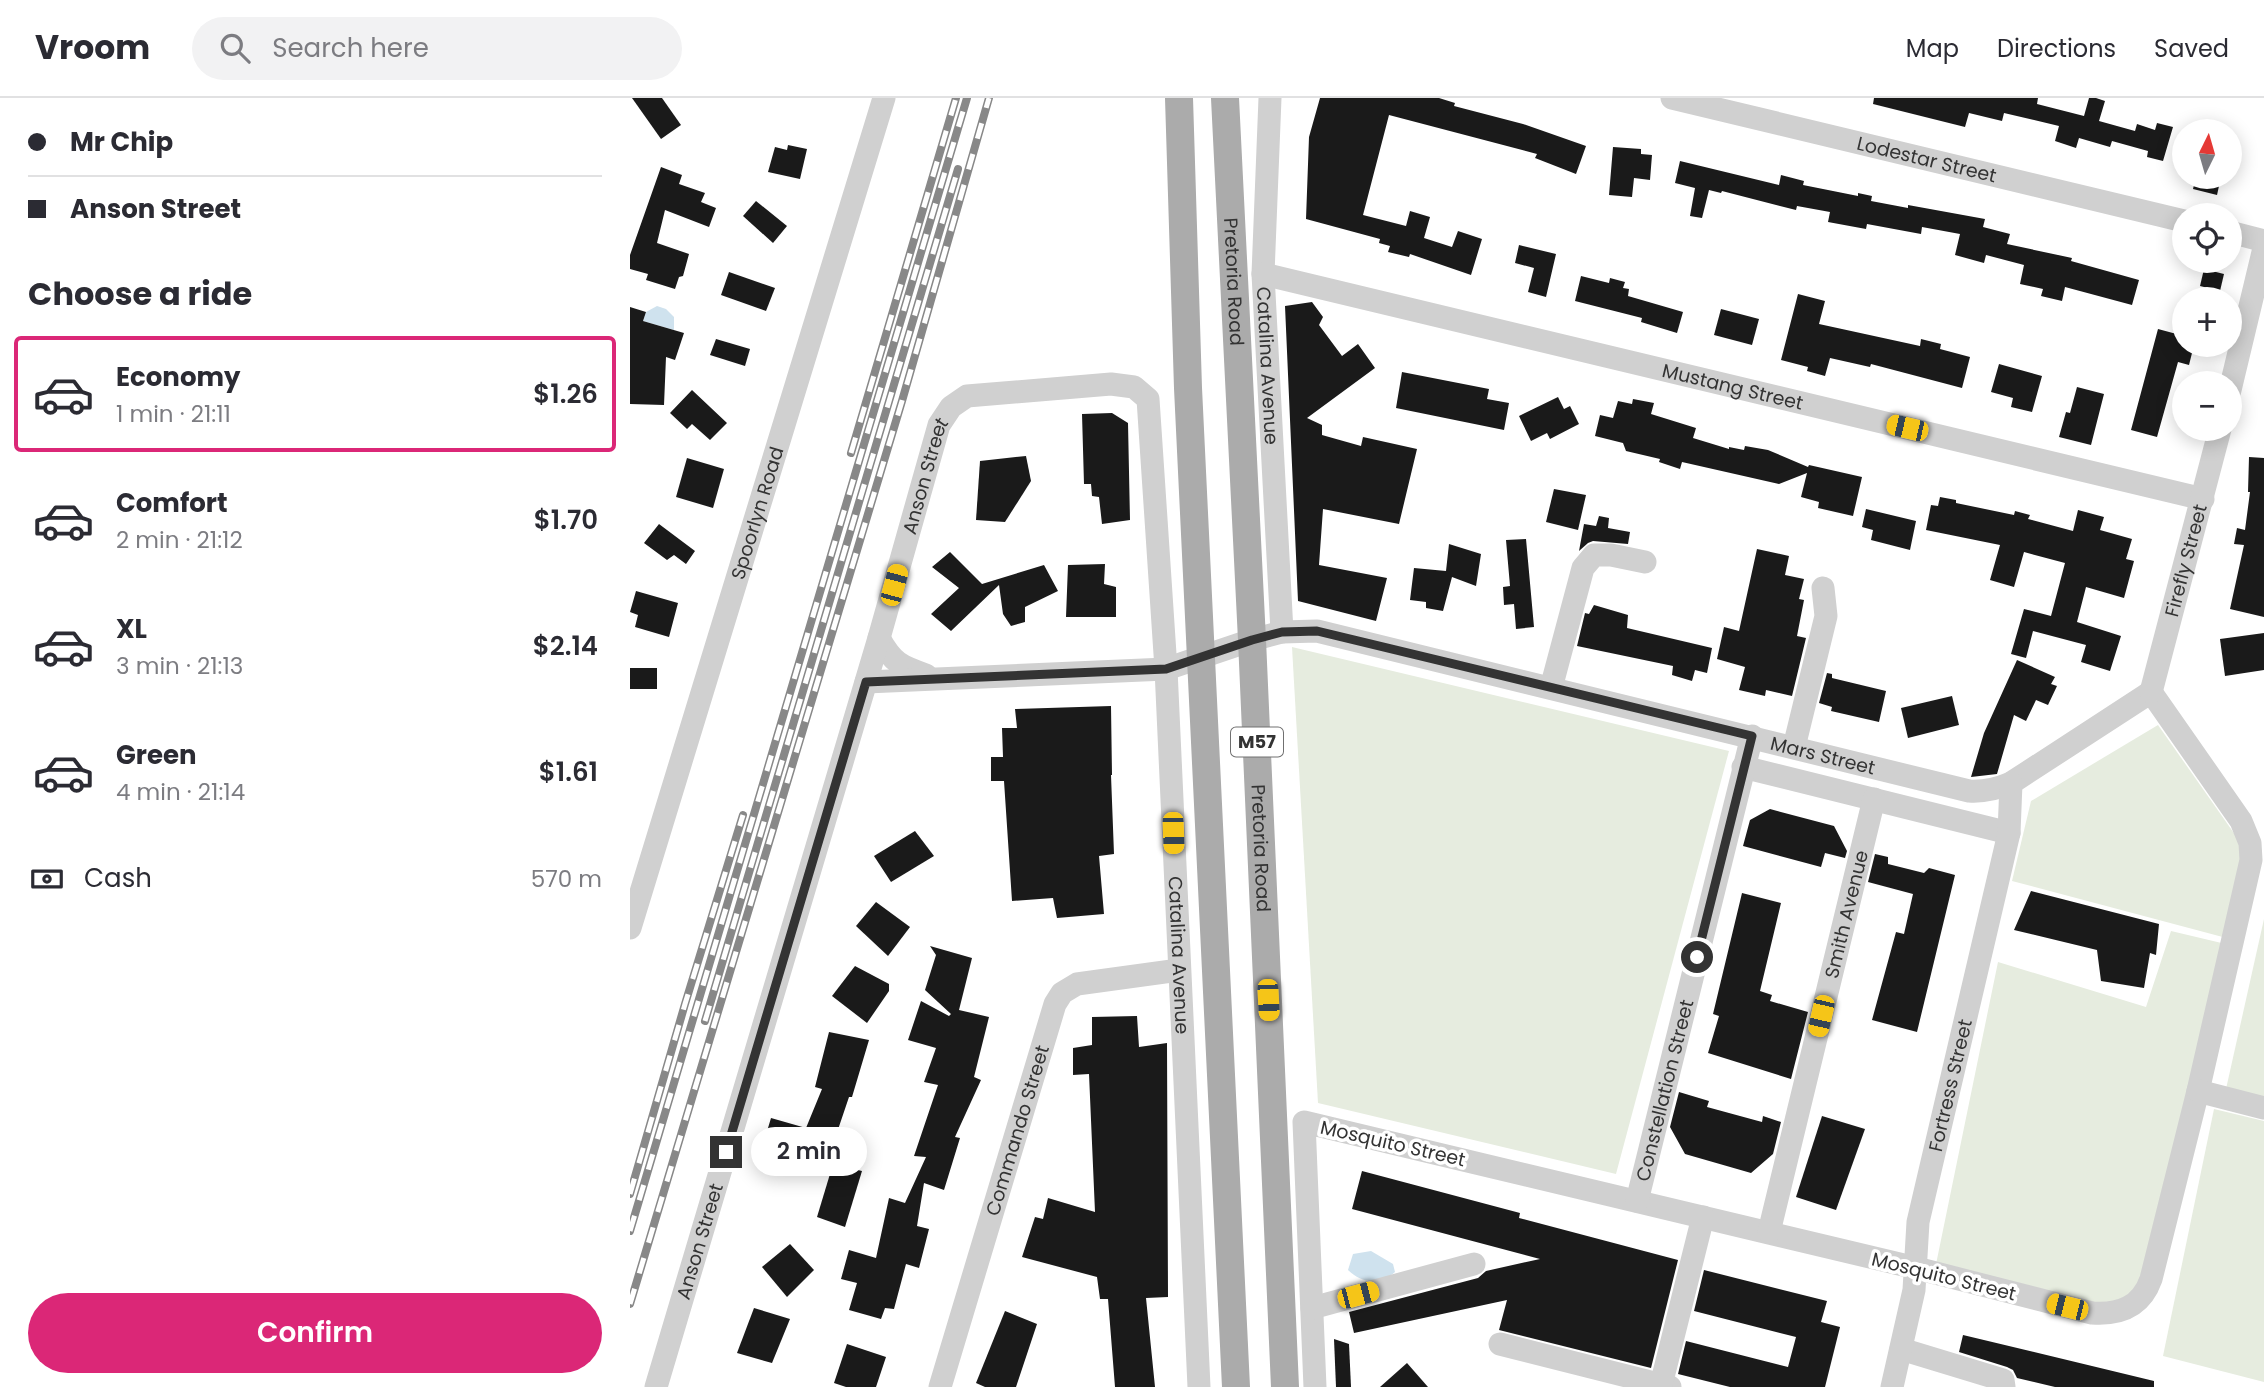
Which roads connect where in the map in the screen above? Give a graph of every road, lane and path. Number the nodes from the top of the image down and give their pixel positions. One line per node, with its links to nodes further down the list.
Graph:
1 (884, 98): 32 (street, Spoorlyn Road)
2 (1179, 98): 20 (main road, M57)
3 (1225, 98): 19 (main road, Pretoria Road / M57)
4 (1270, 98): 10 (street, Catalina Avenue)
5 (1672, 98): 6 (street, Lodestar Street)
6 (2172, 218)
7 (2242, 235): 8 (street)
8 (2264, 241)
9 (2264, 248): 11 (street)
10 (1263, 274): 14 (street, Mustang Street); 17 (street, Catalina Avenue)
11 (2235, 371)
12 (1148, 399): 18 (street, Anson Street); 21 (street, Catalina Avenue)
13 (2217, 441): 14 (street, Firefly Street)
14 (2203, 499): 25 (street, Firefly Street)
15 (1645, 562): 24 (street)
16 (1823, 588): 27 (street)
17 (1282, 632): 19 (street, Mars Street); 24 (street, Mars Street)
18 (879, 638): 22 (street); 23 (street, Anson Street)
19 (1252, 640): 20 (street, Mars Street); 49 (main road, Pretoria Road / M57)
20 (1203, 657): 21 (street, Mars Street); 48 (main road, M57)
21 (1166, 669): 22 (street, Mars Street); 33 (street, Catalina Avenue)
22 (936, 679): 23 (street, Mars Street)
23 (866, 682): 45 (street, Anson Street)
24 (1552, 688): 26 (street, Mars Street)
25 (2151, 692): 29 (street, Mars Street); 34 (street, Mosquito Street)
26 (1752, 736): 27 (street, Mars Street); 28 (street, Constellation Street)
27 (1794, 747): 29 (street, Mars Street)
28 (1743, 767): 30 (street); 36 (street, Constellation Street)
29 (2011, 783): 31 (street, Fortress Street)
30 (1874, 799): 31 (street); 38 (street, Smith Avenue)
31 (2009, 833): 40 (street, Fortress Street)
32 (630, 928)
33 (1179, 970): 46 (street, Commando Street); 47 (street, Catalina Avenue)
34 (2198, 1091): 35 (street); 40 (street, Mosquito Street)
35 (2264, 1108)
36 (1637, 1201): 37 (street, Mosquito Street); 41 (street, Mosquito Street)
37 (1703, 1217): 38 (street, Mosquito Street); 44 (street)
38 (1769, 1232): 40 (street, Mosquito Street)
39 (1474, 1264): 41 (street)
40 (1916, 1268): 43 (street, Fortress Street)
41 (1312, 1308): 50 (street)
42 (1500, 1344): 44 (street)
43 (1901, 1349): 51 (street, Fortress Street); 52 (street)
44 (1665, 1386)
45 (656, 1387)
46 (940, 1387)
47 (1199, 1387)
48 (1236, 1387)
49 (1285, 1387)
50 (1315, 1387)
51 (1892, 1387)
52 (2004, 1387)

